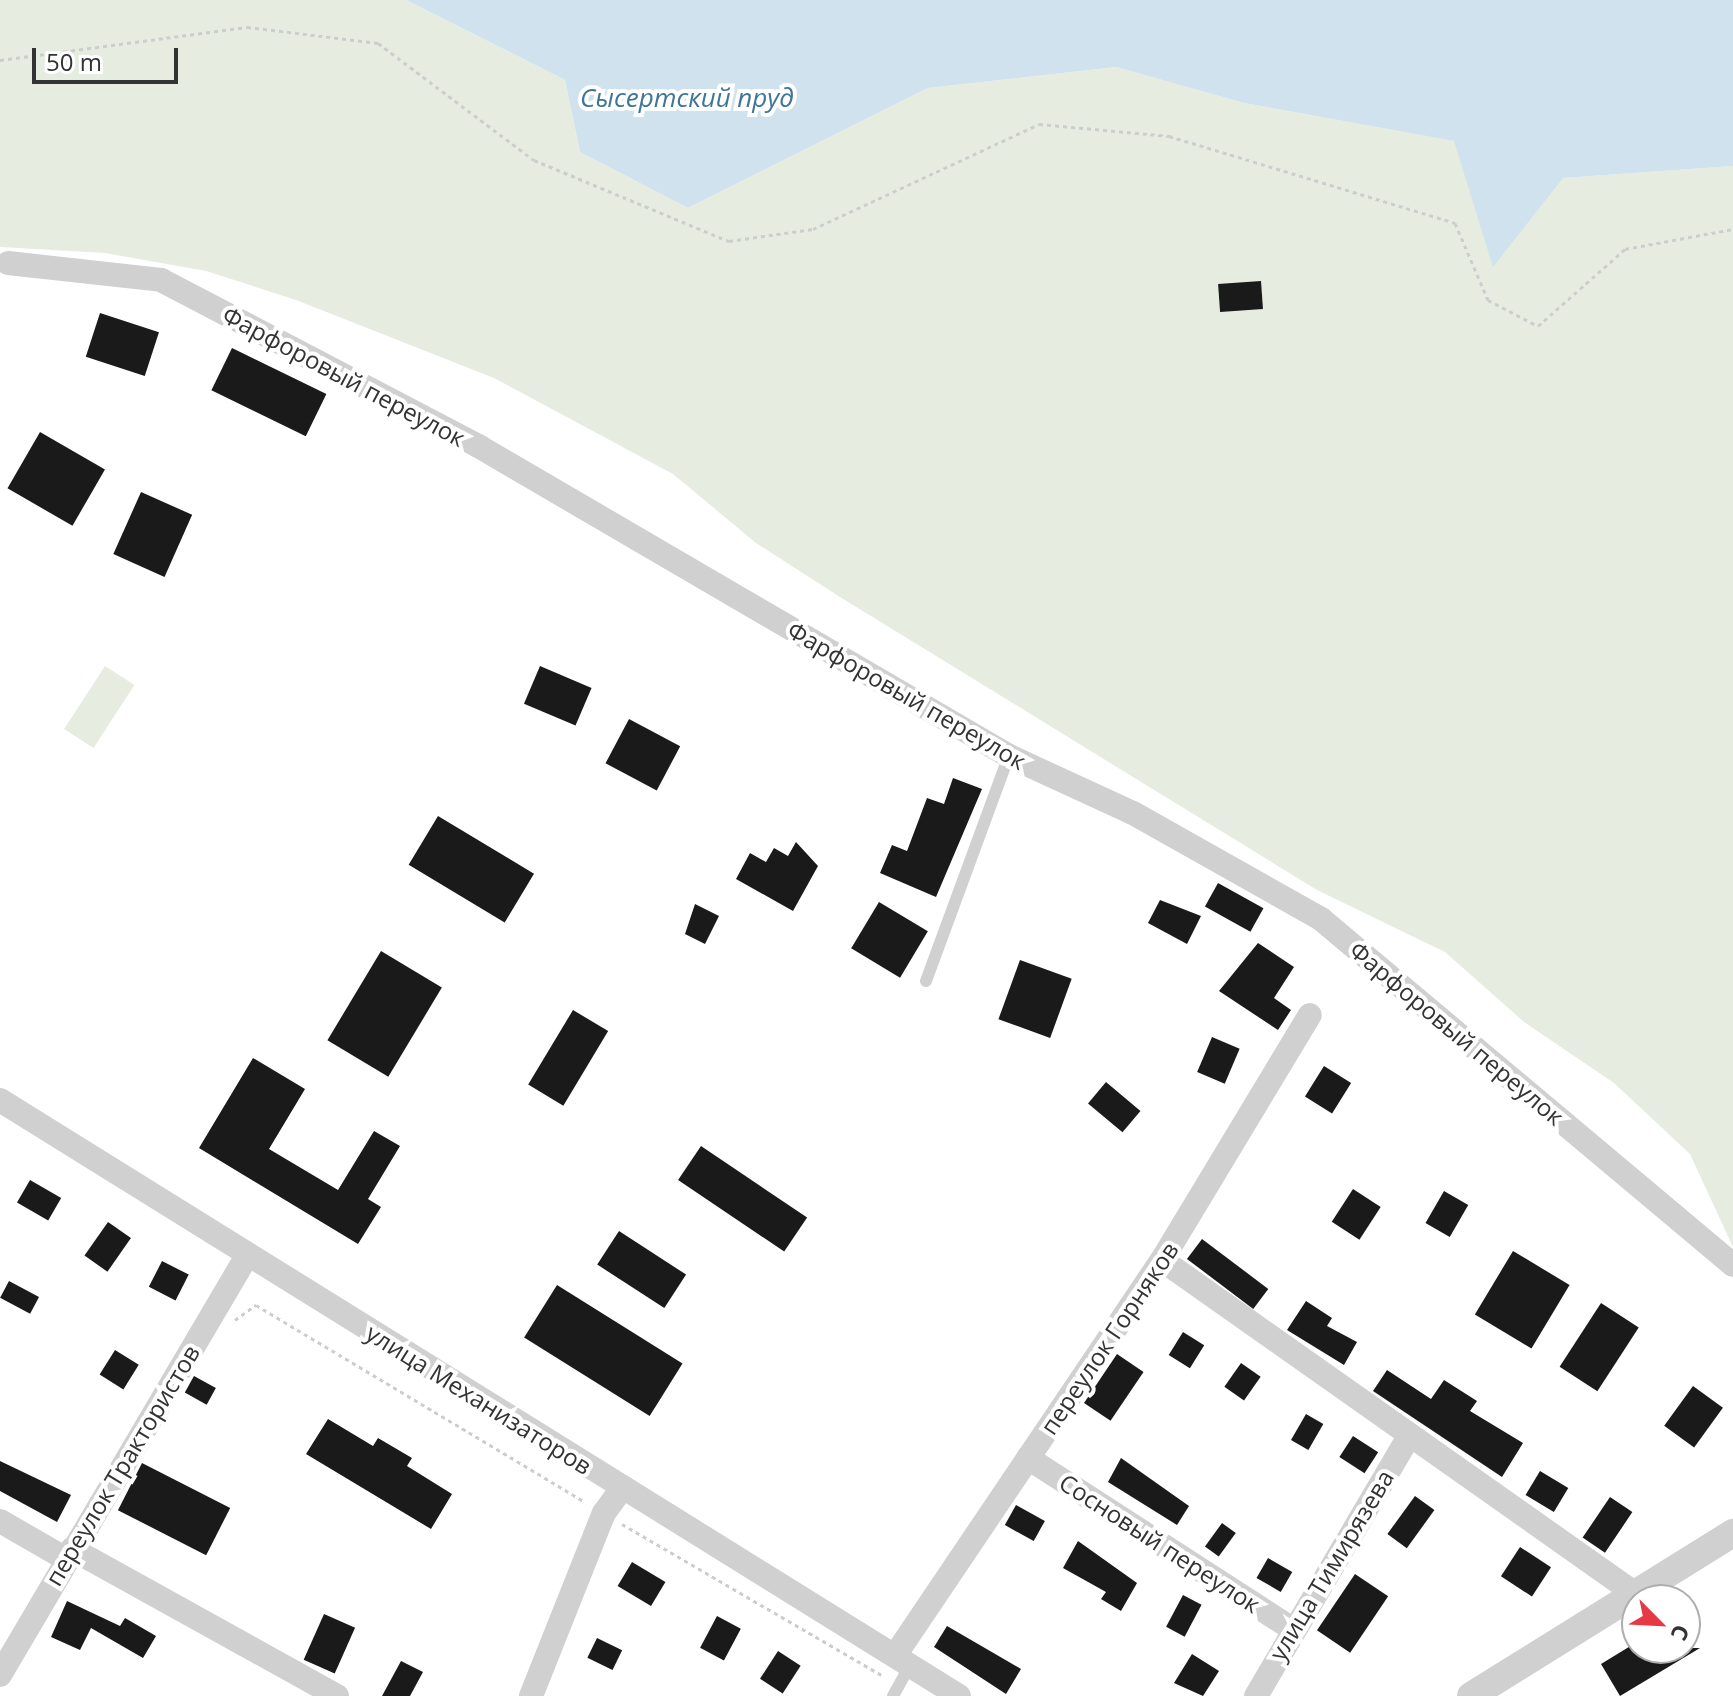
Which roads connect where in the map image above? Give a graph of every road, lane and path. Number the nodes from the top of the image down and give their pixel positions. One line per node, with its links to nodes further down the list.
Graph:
1 (0, 60): 2 (path)
2 (1733, 229)
3 (8, 263): 4 (street, Фарфоровый переулок)
4 (1009, 756): 5 (lane); 10 (street, Фарфоровый переулок)
5 (926, 981)
6 (1310, 1015): 9 (street, переулок Горняков)
7 (0, 1100): 8 (street, улица Механизаторов)
8 (247, 1256): 14 (street, улица Механизаторов); 18 (street, переулок Трактористов)
9 (1162, 1260): 12 (street); 13 (street, переулок Горняков)
10 (1733, 1265)
11 (221, 1330): 15 (path)
12 (1409, 1436): 19 (street); 22 (street, улица Тимирязева)
13 (1028, 1458): 22 (street, Сосновый переулок); 23 (street, переулок Горняков)
14 (623, 1487): 15 (street); 23 (street, улица Механизаторов)
15 (604, 1513): 25 (path); 27 (street)
16 (0, 1521): 18 (street)
17 (1733, 1533): 20 (street)
18 (69, 1554): 24 (street, переулок Трактористов); 26 (street)
19 (1621, 1584)
20 (1654, 1584)
21 (1621, 1605): 30 (street)
22 (1291, 1628): 29 (street, улица Тимирязева)
23 (904, 1659): 25 (lane); 28 (street, улица Механизаторов)
24 (0, 1675)
25 (896, 1691)
26 (337, 1696)
27 (531, 1696)
28 (959, 1696)
29 (1256, 1696)
30 (1471, 1696)

